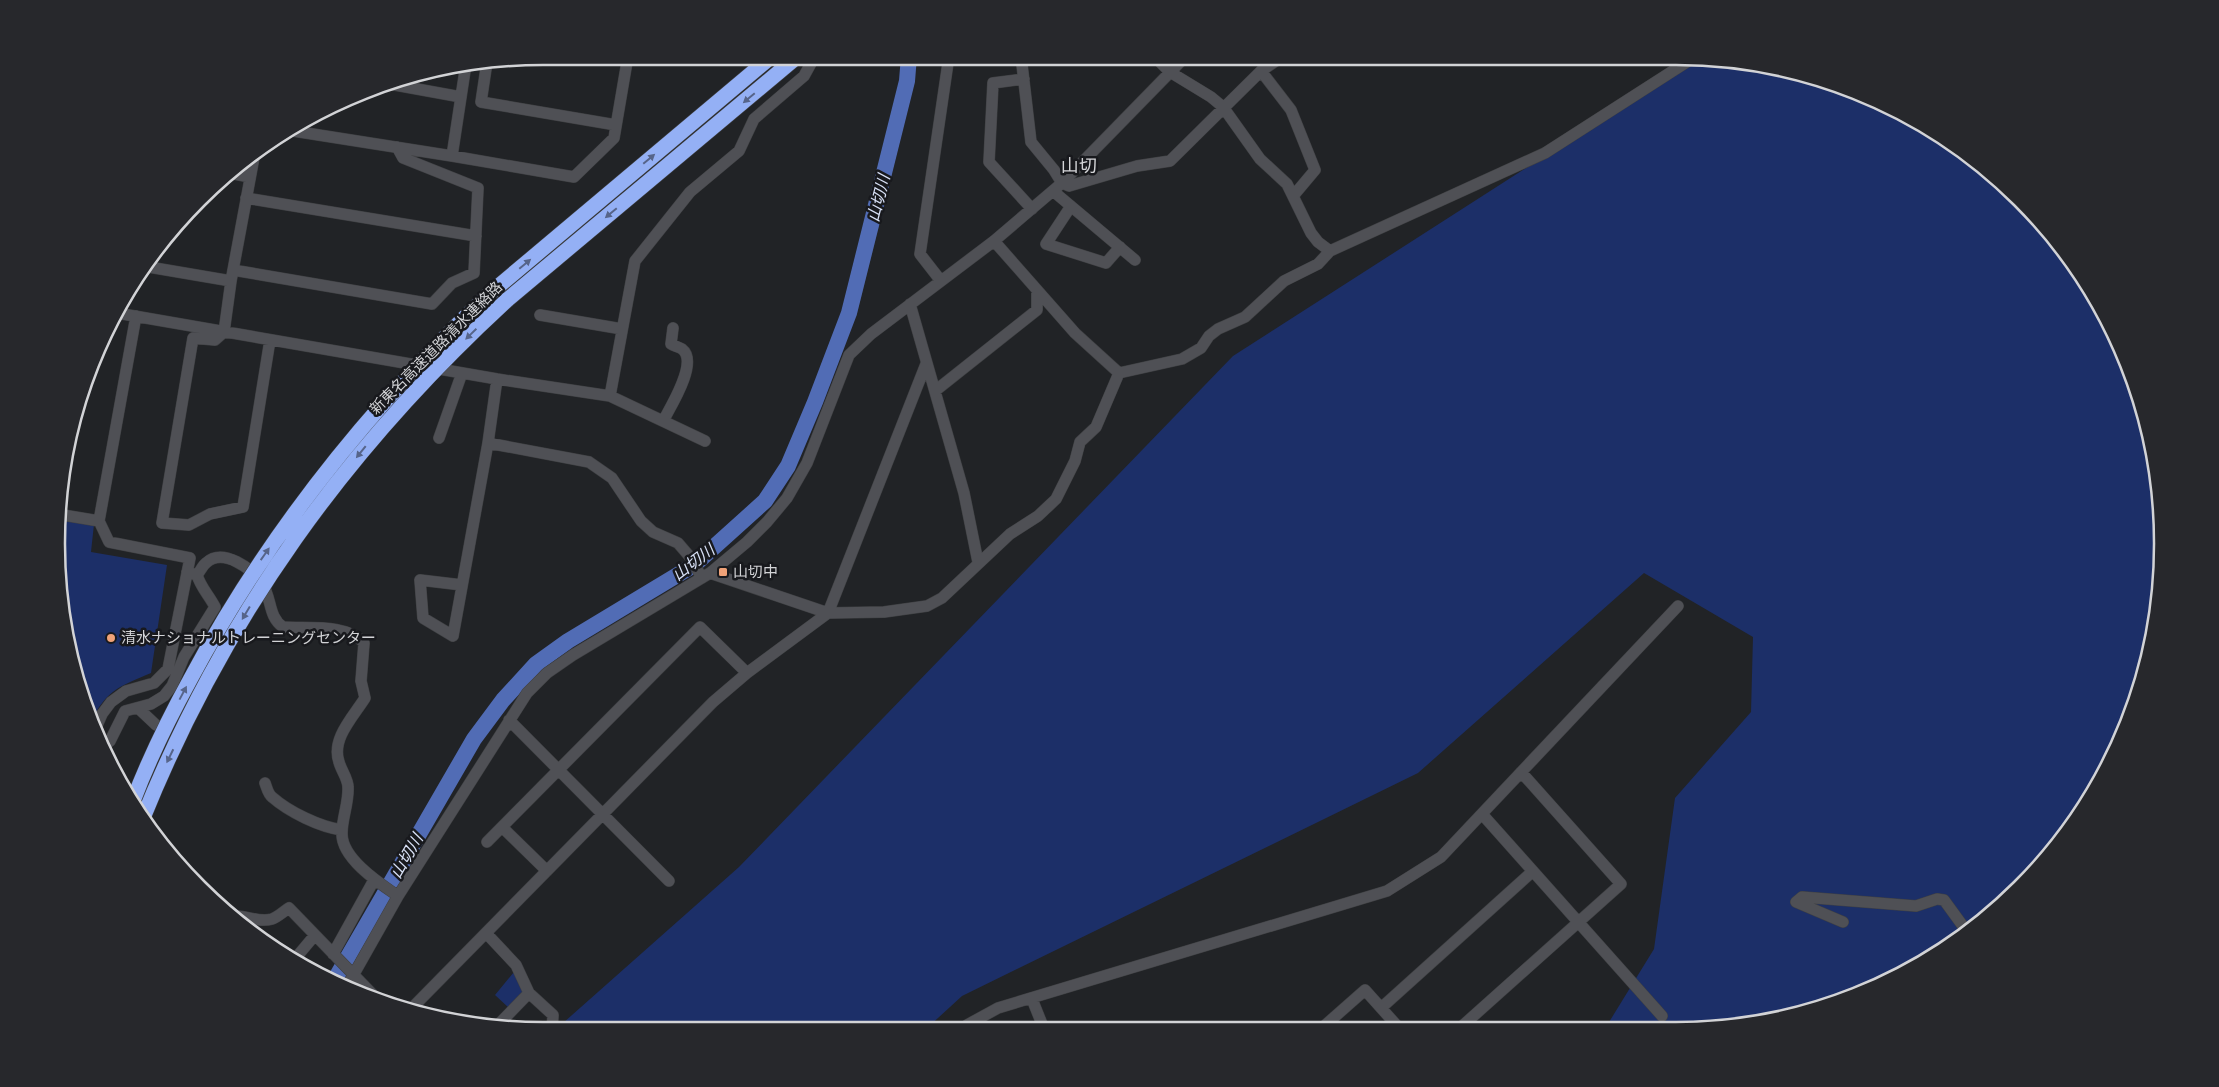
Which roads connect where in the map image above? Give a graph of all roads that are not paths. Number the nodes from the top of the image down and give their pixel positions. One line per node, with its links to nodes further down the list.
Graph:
1 (626, 65): 19 (street)
2 (761, 65): 75 (highway, 新東名高速道路清水連絡路, one-way to 2, bridge)
3 (789, 65): 76 (highway, 新東名高速道路清水連絡路, one-way to 76, bridge)
4 (810, 65): 45 (street)
5 (948, 65): 38 (street)
6 (1022, 65): 15 (street)
7 (1163, 65): 14 (street)
8 (1177, 65): 14 (street)
9 (1270, 65): 12 (street)
10 (1682, 65): 34 (street)
11 (487, 68): 19 (street)
12 (1261, 71): 18 (street); 27 (street)
13 (465, 72): 17 (street)
14 (1170, 72): 18 (street); 26 (street)
15 (1024, 78): 26 (street); 30 (street)
16 (401, 87): 17 (street)
17 (461, 97): 22 (street)
18 (1223, 107): 26 (street); 27 (street)
19 (616, 125): 22 (street)
20 (300, 132): 21 (street)
21 (397, 147): 22 (street); 31 (street)
22 (452, 156)
23 (253, 164): 25 (street)
24 (239, 175): 25 (street)
25 (250, 177): 28 (street)
26 (1058, 187): 29 (street); 30 (street)
27 (1294, 195): 34 (street)
28 (246, 198): 31 (street); 37 (street)
29 (1072, 206): 33 (street); 33 (street)
30 (1032, 209): 32 (street)
31 (476, 236): 37 (street)
32 (994, 241): 38 (street); 39 (street)
33 (1120, 247): 35 (street)
34 (1330, 251): 50 (street)
35 (1135, 260)
36 (154, 267): 37 (street)
37 (232, 276): 46 (street)
38 (941, 280): 40 (street)
39 (1037, 292): 50 (street); 52 (street)
40 (910, 304): 48 (street); 62 (street)
41 (124, 314): 43 (street)
42 (540, 315): 45 (street)
43 (136, 316): 46 (street); 59 (street)
44 (673, 328): 54 (street)
45 (622, 330): 53 (street)
46 (224, 332): 47 (street); 47 (street)
47 (270, 340): 49 (street)
48 (926, 364): 52 (street); 65 (street)
49 (462, 373): 51 (street); 55 (street)
50 (1119, 373): 60 (street)
51 (497, 379): 53 (street); 57 (street)
52 (935, 391): 60 (street)
53 (610, 396): 54 (street)
54 (663, 422): 56 (street)
55 (439, 438)
56 (705, 441)
57 (488, 443): 62 (street); 63 (street)
58 (66, 515): 59 (street)
59 (99, 521): 61 (street)
60 (978, 562): 65 (street)
61 (192, 574): 67 (street); 69 (street); 80 (street)
62 (703, 574): 65 (street); 68 (street)
63 (462, 585): 63 (street)
64 (1678, 606): 73 (street)
65 (828, 614): 66 (street)
66 (747, 673): 72 (street); 78 (street)
67 (138, 708): 70 (street); 71 (street)
68 (508, 720): 72 (street); 86 (street)
69 (99, 722)
70 (156, 725)
71 (108, 743)
72 (559, 770): 78 (street); 79 (street)
73 (1521, 772): 77 (street); 88 (street)
74 (264, 784): 80 (street)
75 (136, 794)
76 (146, 810)
77 (1482, 814): 83 (street); 99 (street)
78 (603, 815): 82 (street); 85 (street)
79 (502, 826): 81 (street); 82 (street)
80 (342, 830): 84 (street)
81 (487, 842)
82 (547, 871): 91 (street)
83 (1533, 871): 88 (street); 101 (street)
84 (375, 881): 86 (street); 94 (street)
85 (669, 881)
86 (396, 894): 95 (street)
87 (242, 915): 92 (street)
88 (1579, 922): 102 (street); 109 (street)
89 (1843, 922): 90 (street)
90 (1963, 926)
91 (486, 933): 98 (street); 100 (street)
92 (315, 935): 93 (street); 94 (street)
93 (299, 954)
94 (335, 956): 95 (street)
95 (351, 972): 96 (street); 97 (street)
96 (348, 981)
97 (367, 989)
98 (529, 993): 103 (street); 104 (street)
99 (1032, 999): 105 (street); 106 (street)
100 (415, 1005)
101 (1381, 1008): 107 (street); 108 (street)
102 (1662, 1016)
103 (503, 1020)
104 (553, 1022)
105 (973, 1022)
106 (1041, 1022)
107 (1329, 1022)
108 (1394, 1022)
109 (1467, 1022)

